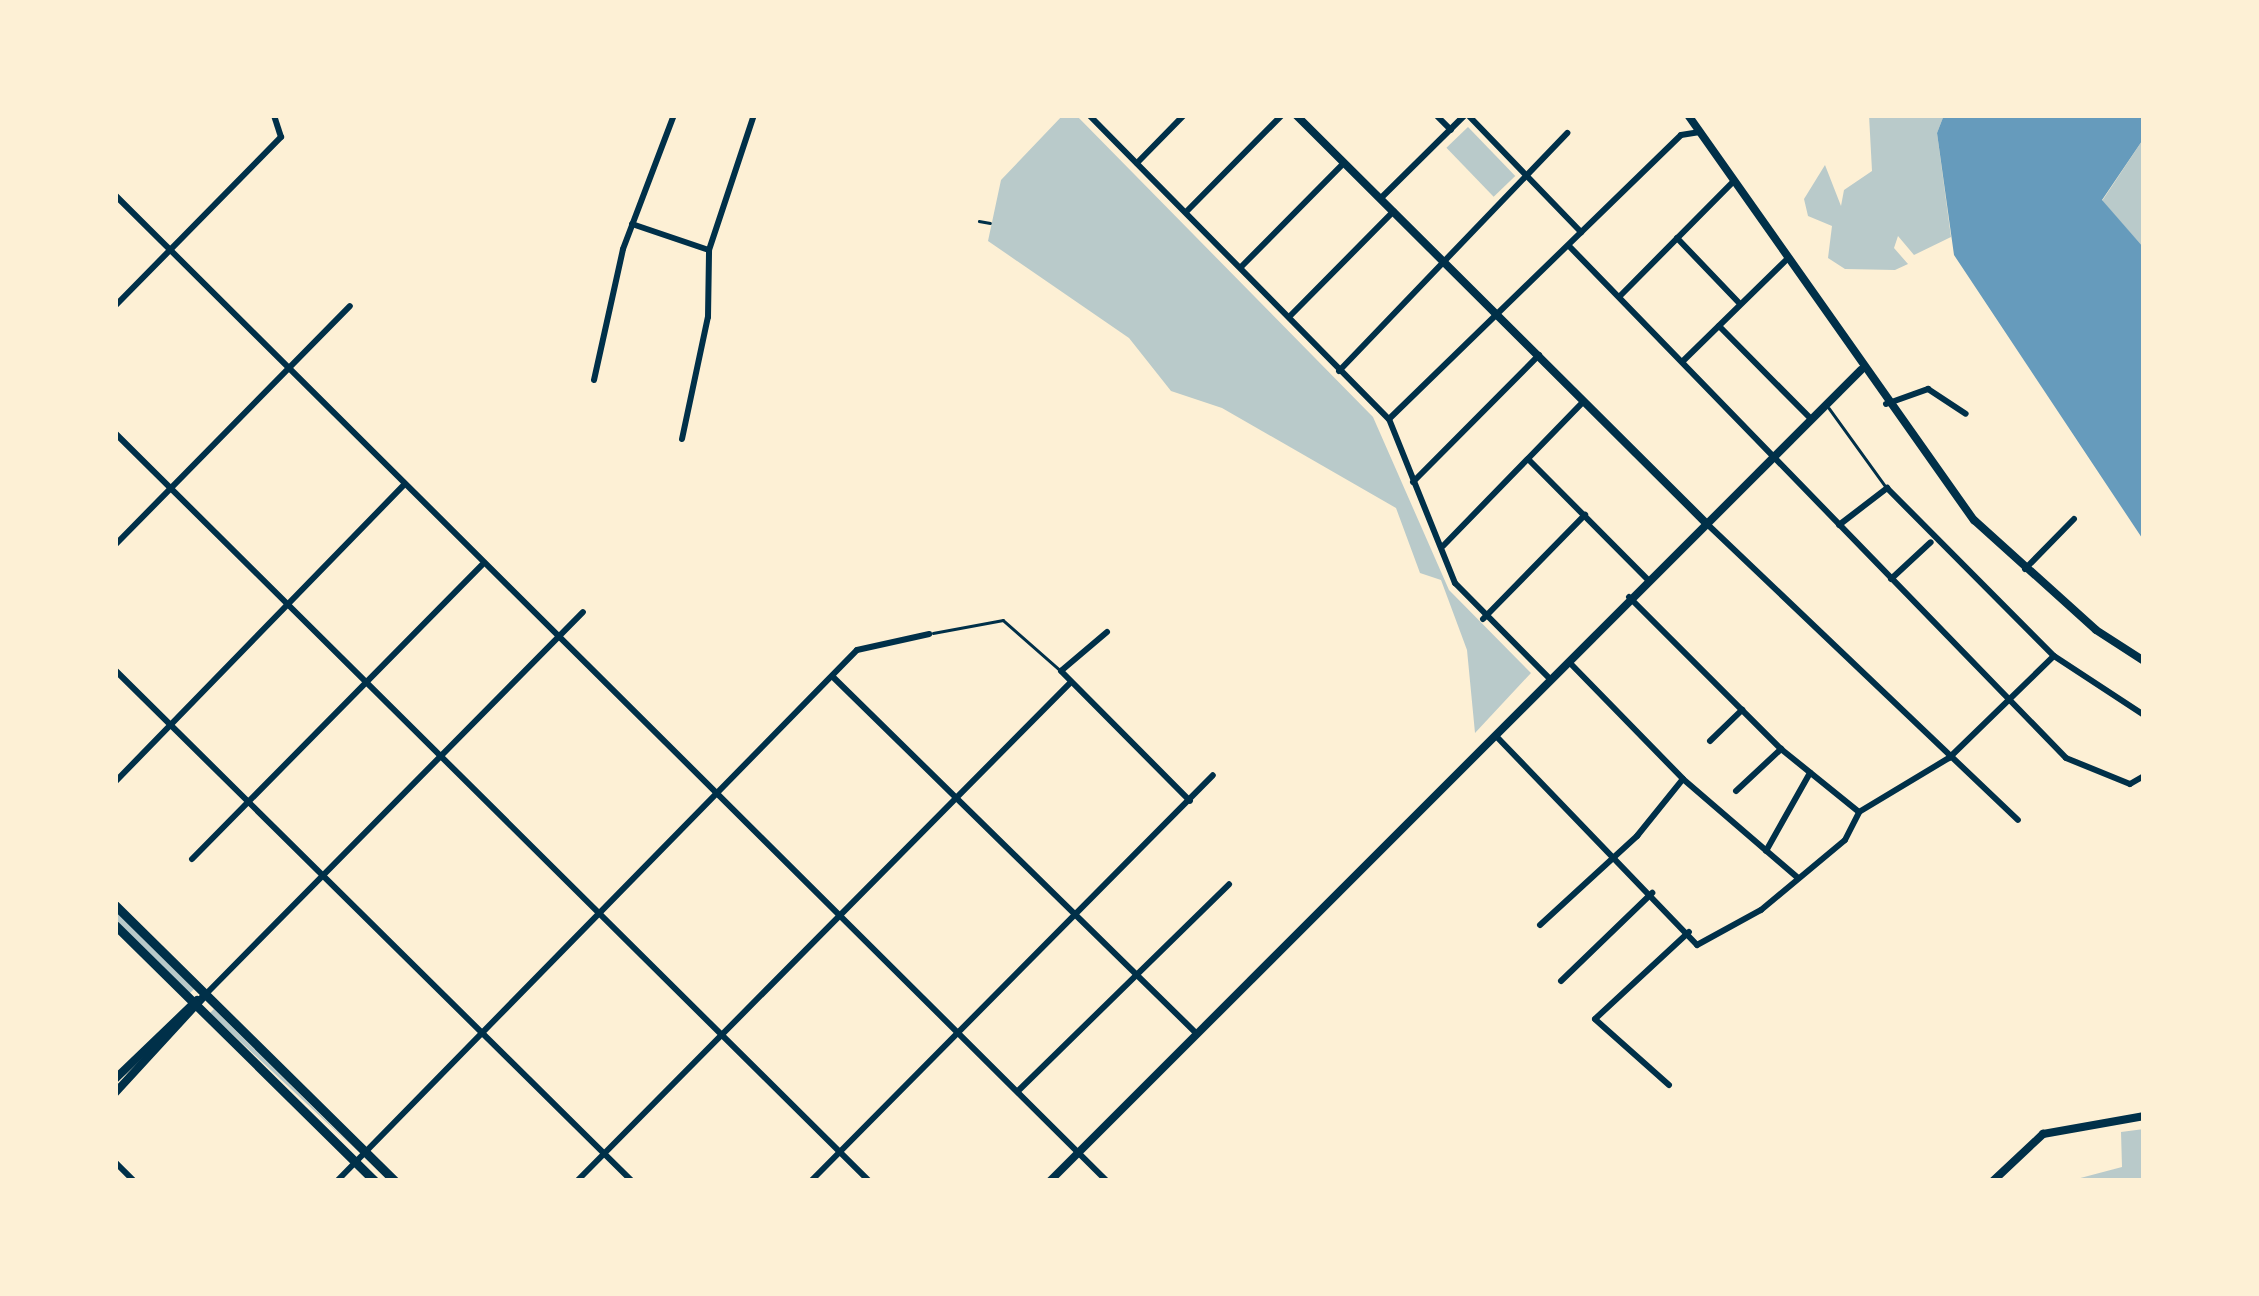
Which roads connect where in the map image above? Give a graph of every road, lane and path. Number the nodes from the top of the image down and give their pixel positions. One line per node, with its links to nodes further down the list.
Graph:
1 (274, 115): 29 (street)
2 (674, 115): 23 (street)
3 (754, 115): 28 (street)
4 (1089, 115): 15 (street)
5 (1184, 115): 15 (street)
6 (1282, 115): 21 (street)
7 (1296, 115): 14 (street)
8 (1436, 115): 11 (street)
9 (1466, 115): 11 (street); 16 (street)
10 (1688, 115): 12 (street)
11 (1451, 130): 19 (street)
12 (1700, 132): 17 (street); 25 (street)
13 (1567, 133): 16 (street)
14 (1344, 162): 19 (street); 32 (street)
15 (1136, 163): 21 (street)
16 (1527, 174): 25 (street); 31 (street)
17 (1733, 182): 26 (street); 30 (street)
18 (115, 194): 29 (street)
19 (1381, 198): 20 (street)
20 (1394, 211): 31 (street); 37 (street)
21 (1186, 212): 32 (street)
22 (979, 221): 24 (path)
23 (632, 224): 28 (street); 45 (street)
24 (990, 224)
25 (1580, 232): 27 (street)
26 (1677, 238): 33 (street); 34 (street)
27 (1570, 247): 33 (street); 38 (street)
28 (709, 250): 53 (street)
29 (170, 251): 35 (street); 42 (street)
30 (1787, 258): 34 (street); 43 (street)
31 (1448, 264): 38 (street); 44 (street)
32 (1242, 266): 37 (street)
33 (1620, 296): 41 (street)
34 (1740, 304): 39 (street)
35 (115, 306)
36 (350, 306): 42 (street)
37 (1291, 315): 44 (street)
38 (1502, 318): 40 (street); 51 (street)
39 (1719, 326): 41 (street); 50 (street)
40 (1540, 354): 46 (street); 56 (street)
41 (1683, 362): 54 (street)
42 (290, 370): 57 (street); 59 (street)
43 (1861, 370): 47 (street); 48 (street)
44 (1339, 371): 51 (street)
45 (594, 380)
46 (1585, 400): 55 (street); 62 (street)
47 (1824, 400): 50 (street); 58 (lane)
48 (1886, 404): 49 (street); 68 (street)
49 (1966, 414)
50 (1809, 417): 54 (street)
51 (1389, 419): 56 (street)
52 (115, 433): 59 (street)
53 (682, 439)
54 (1772, 451): 62 (street); 63 (street)
55 (1528, 459): 60 (street); 66 (street)
56 (1413, 482): 66 (street)
57 (404, 485): 67 (street); 72 (street)
58 (1887, 488): 63 (street); 64 (street)
59 (172, 489): 65 (street); 72 (street)
60 (1585, 514): 69 (street); 74 (street)
61 (2074, 519): 68 (street)
62 (1704, 521): 69 (street); 95 (street)
63 (1839, 524): 70 (street)
64 (1932, 542): 70 (street); 78 (street)
65 (115, 544)
66 (1442, 546): 74 (street)
67 (482, 565): 77 (street); 85 (street)
68 (2024, 570): 80 (street)
69 (1646, 579): 71 (street)
70 (1891, 579): 87 (street)
71 (1628, 597): 79 (street); 88 (street)
72 (288, 606): 85 (street); 90 (street)
73 (584, 612): 77 (street)
74 (1484, 619): 84 (street)
75 (1107, 632): 82 (street)
76 (929, 634): 82 (lane); 83 (street)
77 (557, 641): 94 (street); 102 (street)
78 (2054, 656): 87 (street); 89 (street)
79 (1568, 661): 84 (street); 99 (street)
80 (2144, 661)
81 (115, 670): 90 (street)
82 (1061, 671): 86 (street)
83 (834, 678): 102 (street); 103 (street)
84 (1550, 679): 91 (street)
85 (364, 682): 94 (street); 105 (street)
86 (1070, 683): 103 (street); 104 (street)
87 (2013, 704): 95 (street); 98 (street)
88 (1742, 710): 92 (street); 93 (street)
89 (2144, 714)
90 (170, 726): 100 (street); 105 (street)
91 (1496, 736): 109 (street); 126 (street)
92 (1710, 741)
93 (1780, 749): 96 (street); 101 (street)
94 (442, 758): 111 (street); 116 (street)
95 (1949, 758): 106 (street); 107 (street)
96 (1810, 773): 106 (street); 108 (street)
97 (1213, 776): 104 (street)
98 (2144, 776)
99 (1683, 780): 108 (street); 109 (street)
100 (115, 782)
101 (1736, 791)
102 (717, 796): 116 (street); 117 (street)
103 (956, 797): 117 (street); 118 (street)
104 (1190, 801): 118 (street)
105 (249, 803): 110 (street); 111 (street)
106 (1859, 812): 112 (street)
107 (2018, 820)
108 (1766, 851): 112 (street)
109 (1616, 855): 114 (street); 120 (street)
110 (192, 859)
111 (324, 876): 124 (street); 127 (street)
112 (1798, 878): 121 (street)
113 (1228, 884): 122 (street)
114 (1652, 893): 121 (street); 123 (street)
115 (115, 905): 124 (main road)
116 (600, 914): 127 (street); 129 (street)
117 (836, 916): 128 (street); 129 (street)
118 (1076, 916): 122 (street); 128 (street)
119 (115, 925): 125 (main road)
120 (1540, 925)
121 (1689, 932): 131 (street)
122 (1134, 974): 126 (street); 132 (street)
123 (1561, 981)
124 (205, 995): 125 (street); 135 (main road)
125 (196, 1006): 130 (street); 133 (street); 140 (main road)
126 (1195, 1032): 137 (street)
127 (480, 1034): 135 (street); 138 (street)
128 (953, 1034): 132 (street); 136 (street)
129 (722, 1035): 136 (street); 138 (street)
130 (115, 1079)
131 (1669, 1086)
132 (1019, 1090): 137 (street)
133 (115, 1094)
134 (2144, 1116): 151 (street)
135 (366, 1151): 140 (street); 144 (main road)
136 (840, 1152): 147 (street); 148 (street)
137 (1080, 1152): 149 (street); 150 (street)
138 (604, 1154): 145 (street); 146 (street)
139 (115, 1162): 141 (street)
140 (356, 1162): 142 (street); 143 (main road)
141 (134, 1181)
142 (336, 1181)
143 (375, 1181)
144 (396, 1181)
145 (577, 1181)
146 (632, 1181)
147 (811, 1181)
148 (869, 1181)
149 (1050, 1181)
150 (1106, 1181)
151 (1992, 1181)

